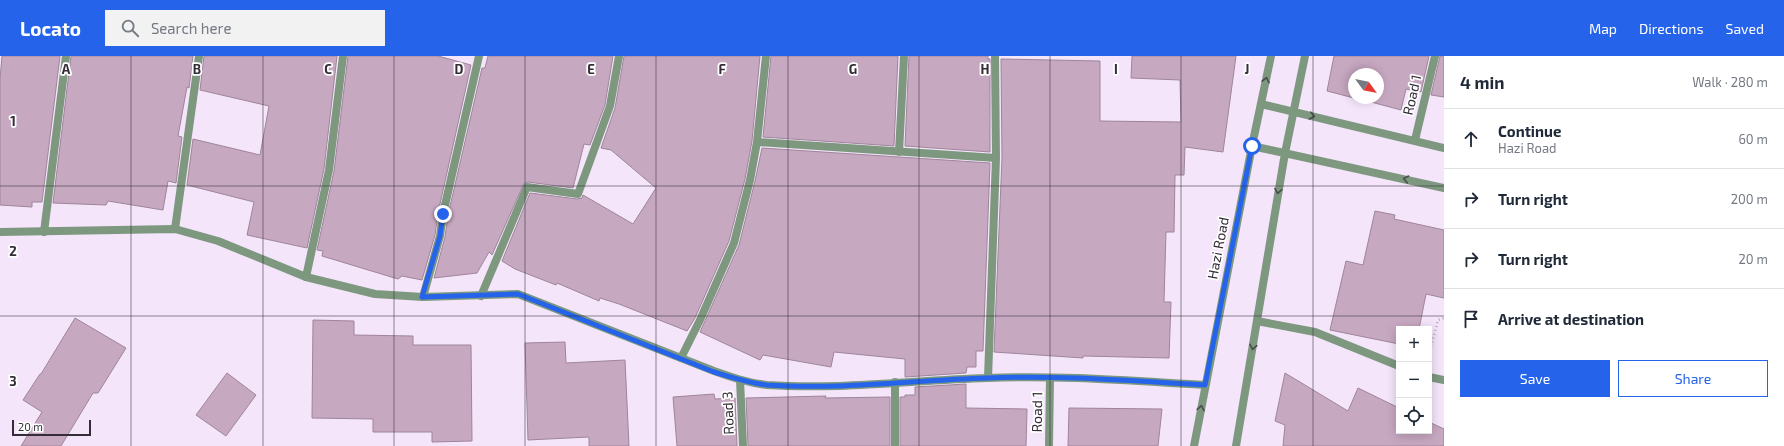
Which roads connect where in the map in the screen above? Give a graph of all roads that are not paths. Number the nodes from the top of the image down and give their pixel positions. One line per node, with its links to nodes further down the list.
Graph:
1 (66, 56): 24 (street)
2 (199, 56): 22 (street)
3 (343, 56): 25 (street)
4 (479, 56): 27 (street)
5 (619, 56): 26 (street)
6 (766, 56): 15 (street)
7 (904, 56): 18 (street)
8 (995, 56): 20 (street)
9 (1271, 56): 12 (street, Hazi Road, one-way to 9)
10 (1305, 56): 13 (street)
11 (1435, 56): 14 (street, Road 1)
12 (1261, 104): 13 (street); 16 (street, Hazi Road)
13 (1293, 112): 14 (street, one-way to 14); 19 (street)
14 (1415, 140): 17 (street)
15 (757, 142): 18 (street); 29 (street)
16 (1252, 146): 19 (street); 37 (street, Hazi Road)
17 (1444, 148)
18 (899, 152): 20 (street)
19 (1285, 153): 21 (street, one-way to 19); 28 (street, one-way to 28)
20 (996, 158): 31 (street)
21 (1444, 188)
22 (175, 229): 24 (street); 25 (street)
23 (0, 232): 24 (street)
24 (44, 232)
25 (306, 277): 27 (street)
26 (481, 296): 27 (street); 29 (street)
27 (422, 297)
28 (1257, 321): 30 (street); 42 (street, one-way to 42)
29 (681, 358): 34 (street)
30 (1396, 365)
31 (988, 378): 32 (street); 36 (street)
32 (1050, 378): 37 (street); 40 (street, Road 1)
33 (1432, 378): 35 (street)
34 (740, 380): 36 (street); 38 (street, Road 3)
35 (1444, 380)
36 (895, 382): 39 (street)
37 (1205, 385): 41 (street, Hazi Road, one-way to 37)
38 (743, 446)
39 (895, 446)
40 (1049, 446)
41 (1194, 446)
42 (1236, 446)

